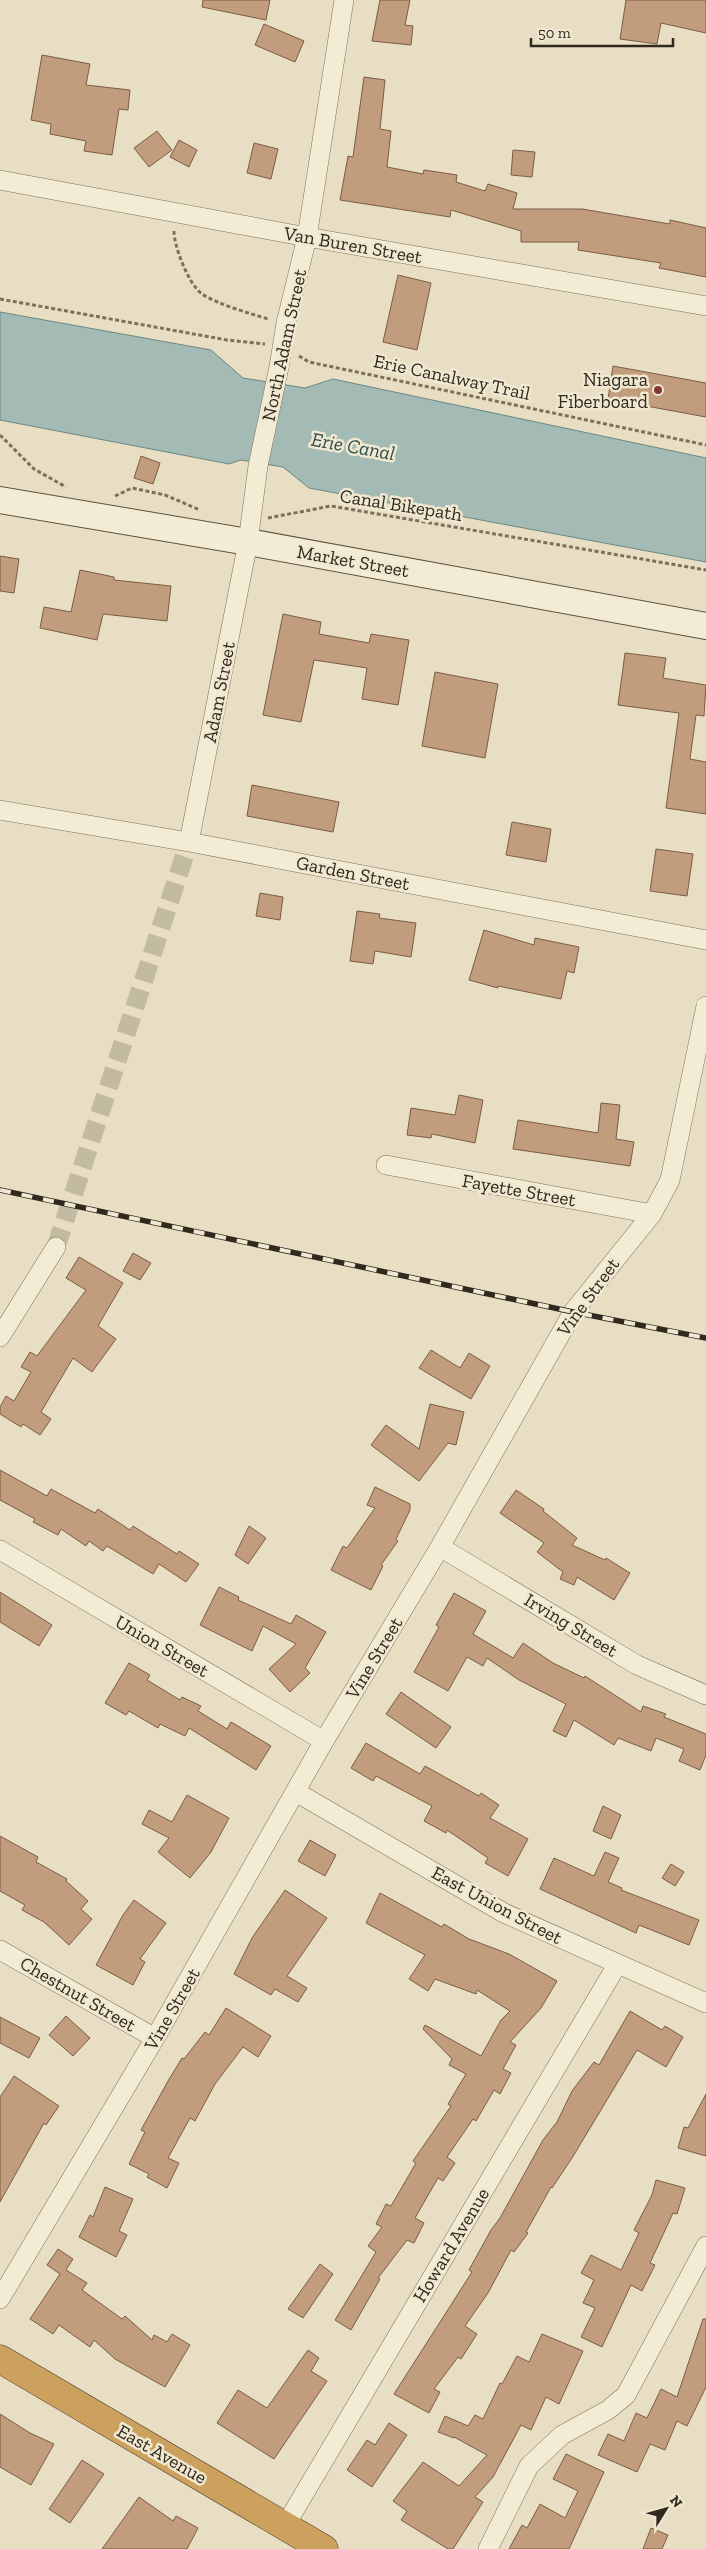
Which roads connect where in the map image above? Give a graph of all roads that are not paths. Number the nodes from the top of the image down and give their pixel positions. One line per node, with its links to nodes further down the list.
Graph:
1 (344, 0): 3 (street, North Adam Street)
2 (0, 180): 3 (street, Van Buren Street)
3 (307, 237): 4 (street, Van Buren Street); 6 (street, North Adam Street)
4 (706, 306)
5 (0, 500): 6 (street, Market Street)
6 (250, 530): 7 (street, Market Street); 9 (street, Adam Street)
7 (706, 626)
8 (0, 810): 9 (street, Garden Street)
9 (189, 842): 10 (street, Garden Street)
10 (706, 940)
11 (706, 1006): 13 (street, Vine Street)
12 (386, 1165): 13 (street, Fayette Street)
13 (652, 1214): 16 (street, Vine Street)
14 (56, 1247): 15 (street)
15 (0, 1337)
16 (440, 1547): 18 (street, Irving Street); 19 (street, Vine Street)
17 (0, 1550): 19 (street, Union Street)
18 (706, 1695)
19 (324, 1741): 20 (street, Vine Street)
20 (296, 1792): 22 (street, East Union Street); 24 (street, Vine Street)
21 (0, 1950): 24 (street, Chestnut Street)
22 (617, 1964): 23 (street, East Union Street); 28 (street, Howard Avenue)
23 (706, 2003)
24 (155, 2038): 26 (street, Vine Street)
25 (706, 2246): 30 (street)
26 (0, 2299)
27 (0, 2359): 28 (highway, East Avenue)
28 (285, 2526): 29 (highway, East Avenue)
29 (324, 2549)
30 (488, 2549)

